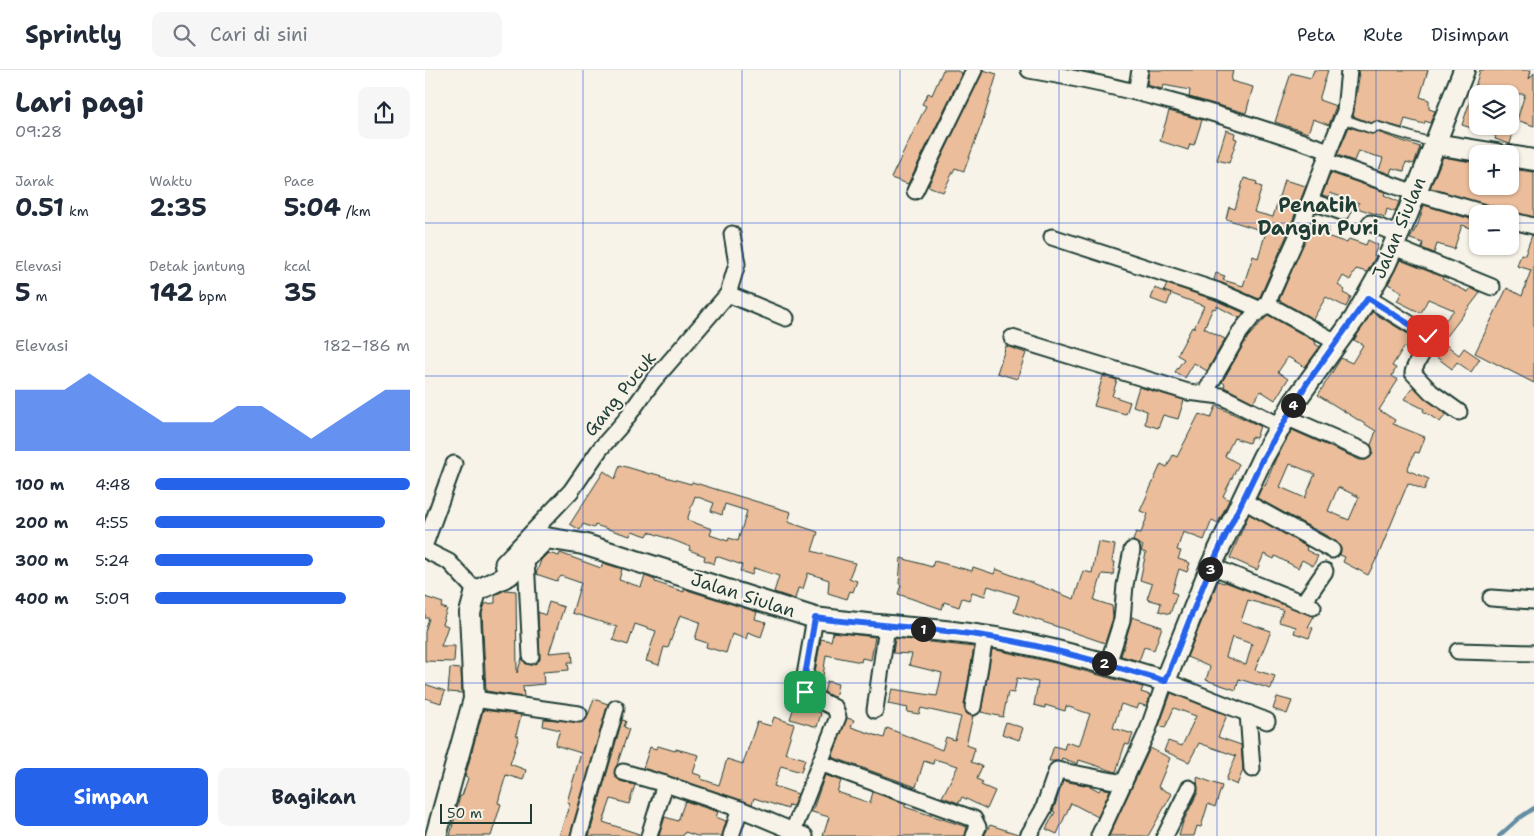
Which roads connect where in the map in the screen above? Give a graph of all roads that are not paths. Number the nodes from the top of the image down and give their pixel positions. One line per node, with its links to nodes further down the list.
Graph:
1 (974, 70): 14 (street)
2 (1029, 70): 6 (street)
3 (1140, 70): 7 (street)
4 (1349, 70): 8 (street)
5 (1464, 70): 9 (street, Jalan Siulan)
6 (1087, 75): 7 (street)
7 (1136, 92): 11 (street)
8 (1341, 118): 9 (lane); 11 (street)
9 (1435, 144): 10 (street); 15 (street, Jalan Siulan)
10 (1469, 149)
11 (1327, 156): 15 (street); 16 (street)
12 (1519, 158): 13 (street)
13 (1534, 160)
14 (915, 191)
15 (1415, 193): 17 (street); 24 (street, Jalan Siulan)
16 (1310, 200): 18 (street); 28 (street)
17 (1469, 209)
18 (1342, 212)
19 (1519, 222): 21 (street)
20 (1370, 223): 24 (street)
21 (1533, 226)
22 (732, 234): 26 (street)
23 (1052, 237): 28 (street)
24 (1397, 241): 25 (street); 27 (street, Jalan Siulan)
25 (1492, 287)
26 (728, 294): 29 (street); 44 (street, Gang Pucuk)
27 (1368, 298): 31 (street, Jalan Siulan); 33 (street)
28 (1264, 307): 31 (street); 32 (street)
29 (786, 318)
30 (1011, 338): 32 (street)
31 (1336, 342): 34 (street, Jalan Siulan)
32 (1205, 393): 34 (street)
33 (1459, 412)
34 (1283, 422): 35 (street); 37 (street, Jalan Siulan)
35 (1364, 451)
36 (454, 464): 38 (street)
37 (1241, 500): 41 (street); 43 (street, Jalan Siulan)
38 (425, 544)
39 (425, 550): 46 (street)
40 (1132, 550): 55 (street)
41 (1331, 550)
42 (526, 559): 44 (street, Jalan Siulan); 49 (street, Jalan Siulan); 54 (street)
43 (1211, 566): 45 (street); 56 (street, Jalan Siulan)
44 (504, 570): 46 (street, Jalan Siulan)
45 (1325, 571)
46 (476, 591): 57 (street)
47 (1491, 598): 48 (street)
48 (1534, 601)
49 (815, 618): 50 (street, Jalan Siulan); 64 (street)
50 (887, 626): 51 (street, Jalan Siulan); 60 (street)
51 (985, 637): 55 (street, Jalan Siulan); 58 (street)
52 (1458, 651): 53 (street)
53 (1534, 654)
54 (531, 656)
55 (1108, 664): 56 (street, Jalan Siulan)
56 (1165, 681): 61 (street); 68 (street)
57 (474, 699): 62 (street); 72 (street)
58 (973, 707)
59 (616, 708): 73 (street)
60 (875, 710)
61 (1249, 713): 63 (street); 65 (street)
62 (579, 714)
63 (1267, 721)
64 (820, 763): 71 (street); 76 (street)
65 (1252, 769)
66 (623, 772): 67 (street)
67 (665, 784): 70 (street); 74 (street)
68 (1124, 784): 77 (street); 78 (street)
69 (1189, 788): 79 (street)
70 (740, 809): 71 (street); 75 (street)
71 (796, 834)
72 (436, 836)
73 (579, 836)
74 (649, 836)
75 (731, 836)
76 (974, 836)
77 (1029, 836)
78 (1099, 836)
79 (1165, 836)

